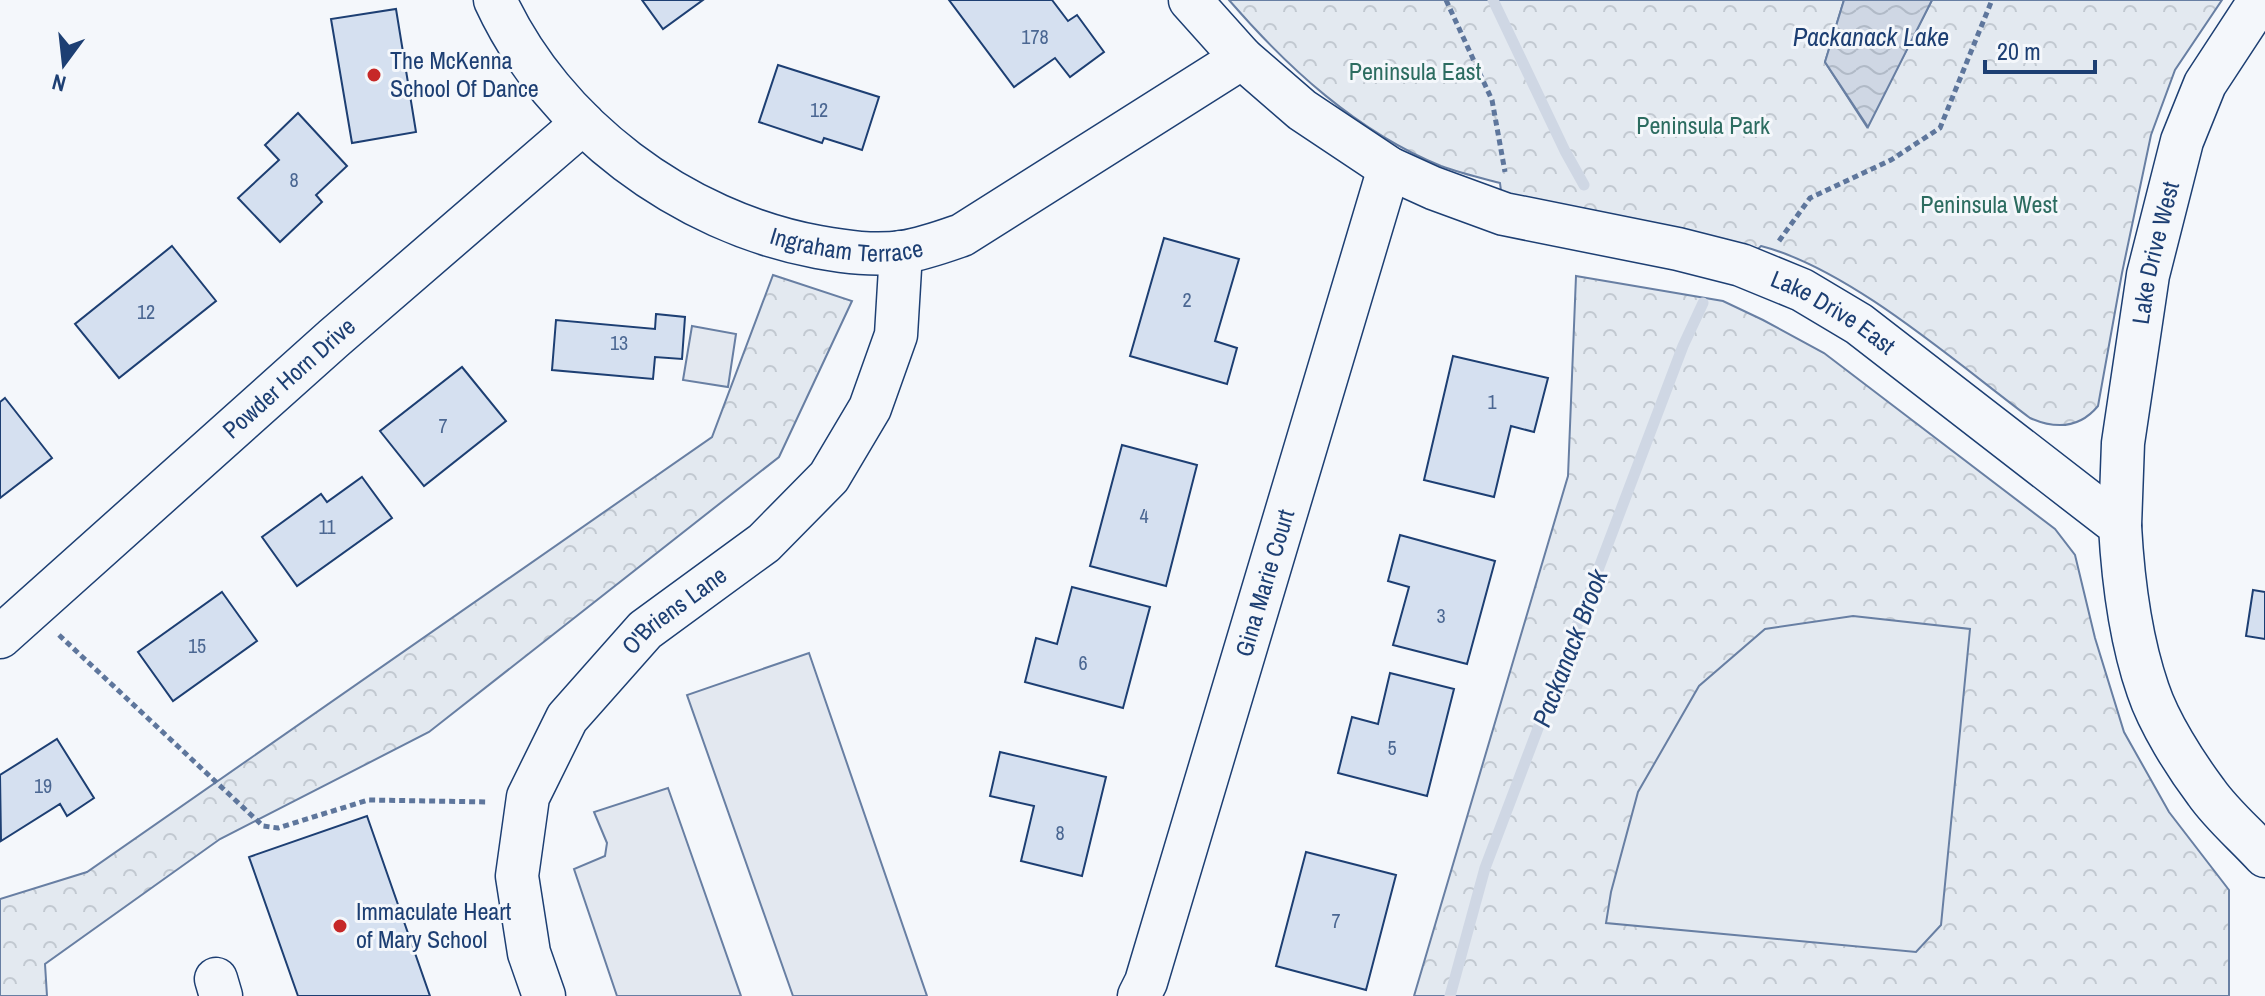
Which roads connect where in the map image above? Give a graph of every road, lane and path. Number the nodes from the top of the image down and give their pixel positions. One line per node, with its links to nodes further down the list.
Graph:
1 (495, 0): 7 (street, Ingraham Terrace)
2 (1190, 0): 6 (street, Lake Drive East)
3 (1446, 0): 9 (path)
4 (1992, 0): 11 (path)
5 (2260, 0): 12 (street, Lake Drive West)
6 (1242, 58): 8 (street, Lake Drive East); 10 (street, Ingraham Terrace)
7 (583, 123): 10 (street, Ingraham Terrace); 13 (street, Powder Horn Drive)
8 (1389, 168): 9 (street, Lake Drive East); 18 (street, Gina Marie Court)
9 (1512, 215): 11 (street, Lake Drive East)
10 (901, 252): 15 (street, O'Briens Lane)
11 (1757, 272): 12 (street, Lake Drive East)
12 (2120, 526): 16 (street)
13 (32, 609): 14 (street, Powder Horn Drive); 15 (path)
14 (0, 637)
15 (527, 803): 17 (street, O'Briens Lane)
16 (2265, 856)
17 (544, 996)
18 (1139, 996)

